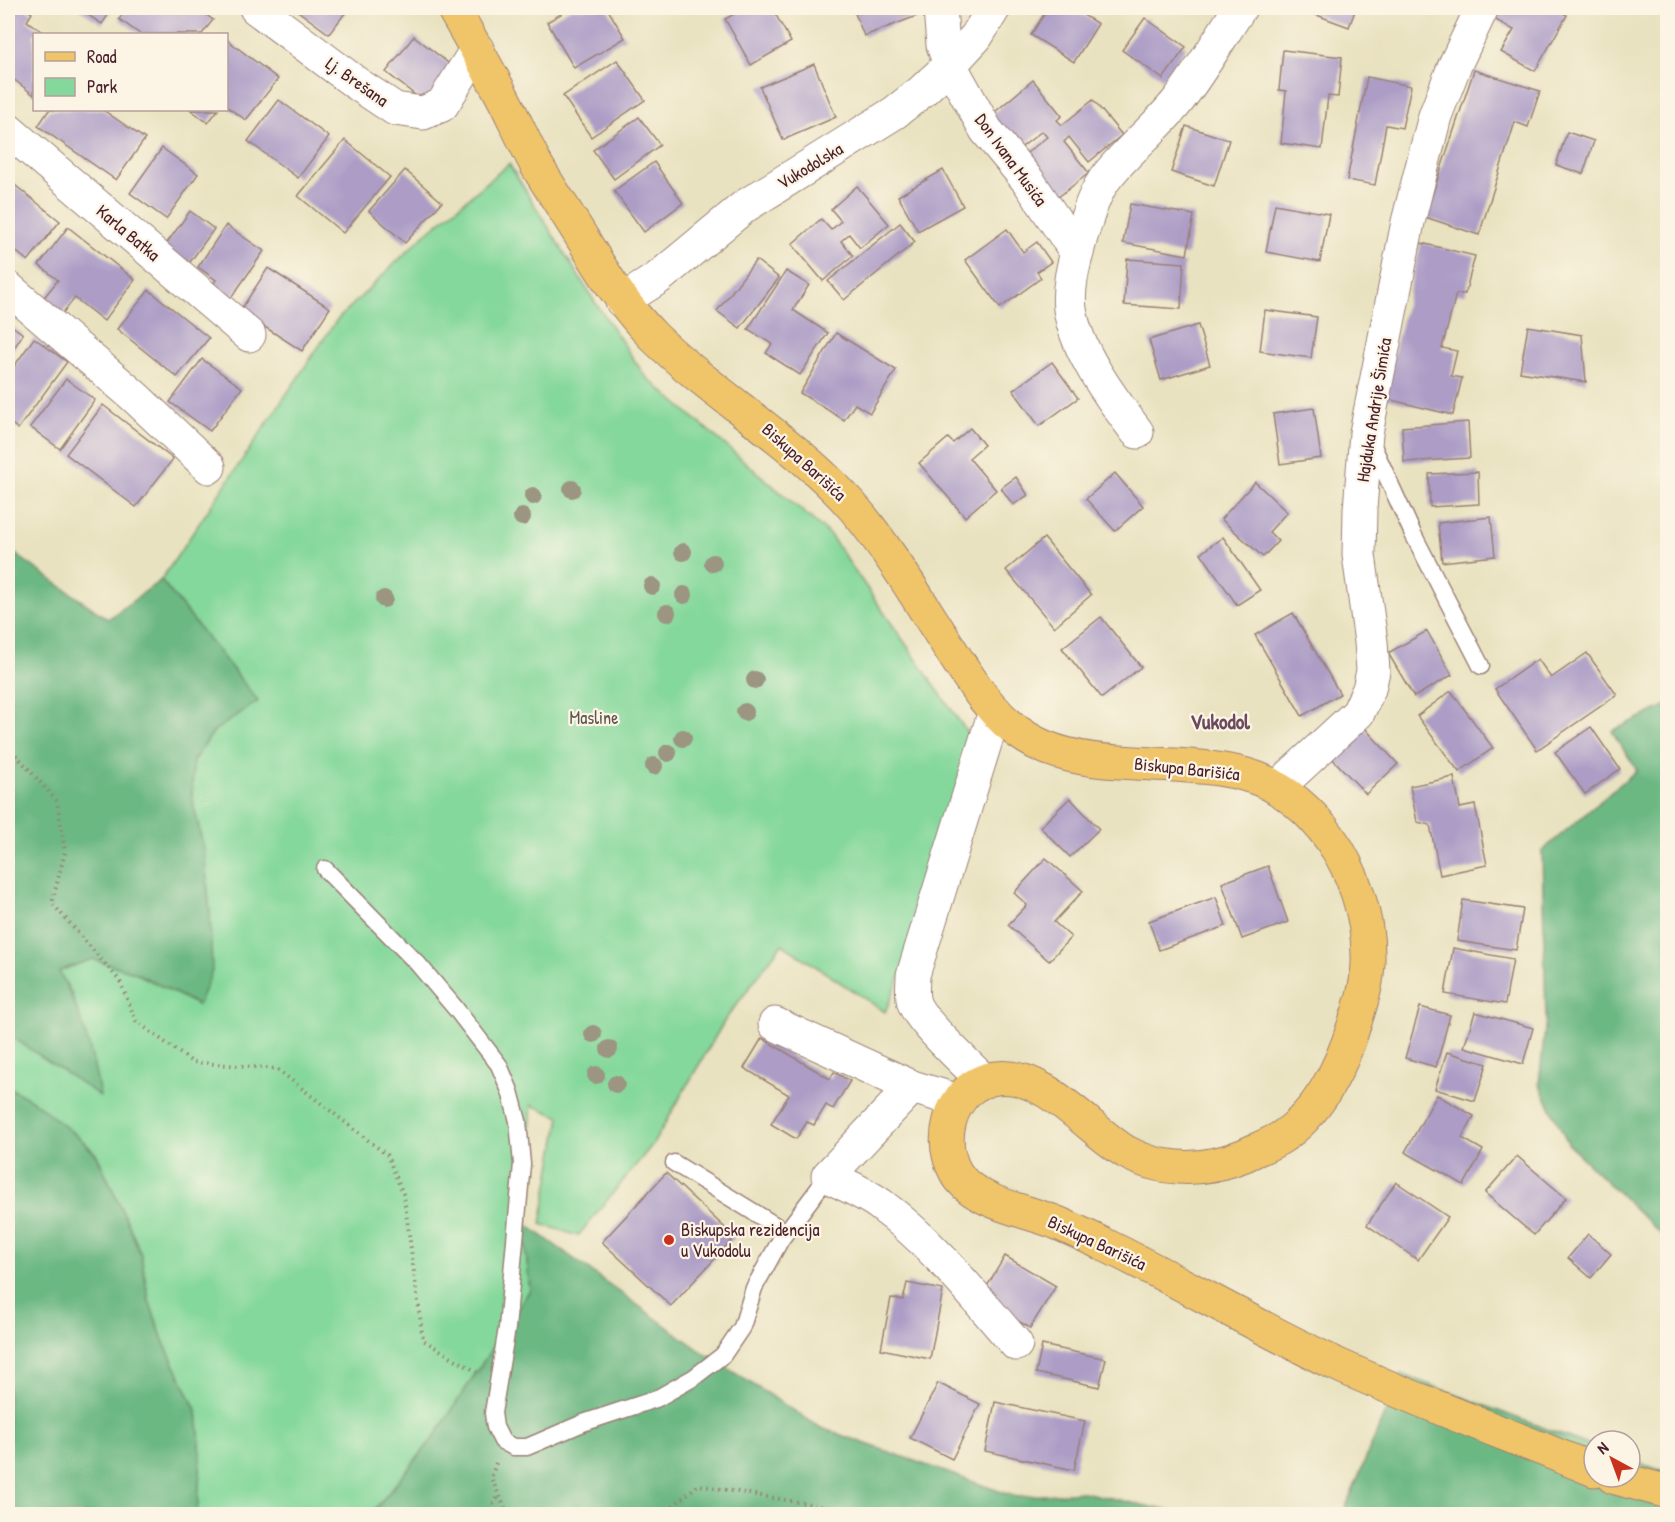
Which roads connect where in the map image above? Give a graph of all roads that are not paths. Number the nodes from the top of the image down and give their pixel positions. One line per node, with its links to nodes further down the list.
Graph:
1 (255, 8): 7 (street, Lj. Brešana)
2 (453, 8): 7 (main road, Biskupa Barišića)
3 (940, 8): 8 (street)
4 (994, 8): 8 (street)
5 (1240, 8): 10 (street)
6 (1482, 8): 15 (street, Hajduka Andrije Šimića)
7 (477, 49): 12 (main road, Biskupa Barišića)
8 (950, 65): 10 (street, Don Ivana Musića); 12 (street, Vukodolska)
9 (8, 130): 13 (street, Karla Batka)
10 (1077, 253): 14 (street)
11 (8, 288): 16 (street)
12 (622, 301): 18 (main road, Biskupa Barišića)
13 (249, 335)
14 (1137, 432)
15 (1366, 433): 17 (lane); 19 (street, Hajduka Andrije Šimića)
16 (209, 467)
17 (1481, 666)
18 (995, 711): 19 (main road, Biskupa Barišića); 23 (street)
19 (1277, 788): 23 (main road, Biskupa Barišića)
20 (325, 869): 26 (lane)
21 (775, 1024): 22 (street)
22 (912, 1087): 23 (street); 25 (street)
23 (972, 1091): 28 (main road, Biskupa Barišića)
24 (674, 1163): 26 (lane)
25 (828, 1176): 26 (lane); 27 (street)
26 (786, 1232)
27 (1016, 1344)
28 (1582, 1465)
29 (1642, 1485): 30 (main road)
30 (1668, 1492)

